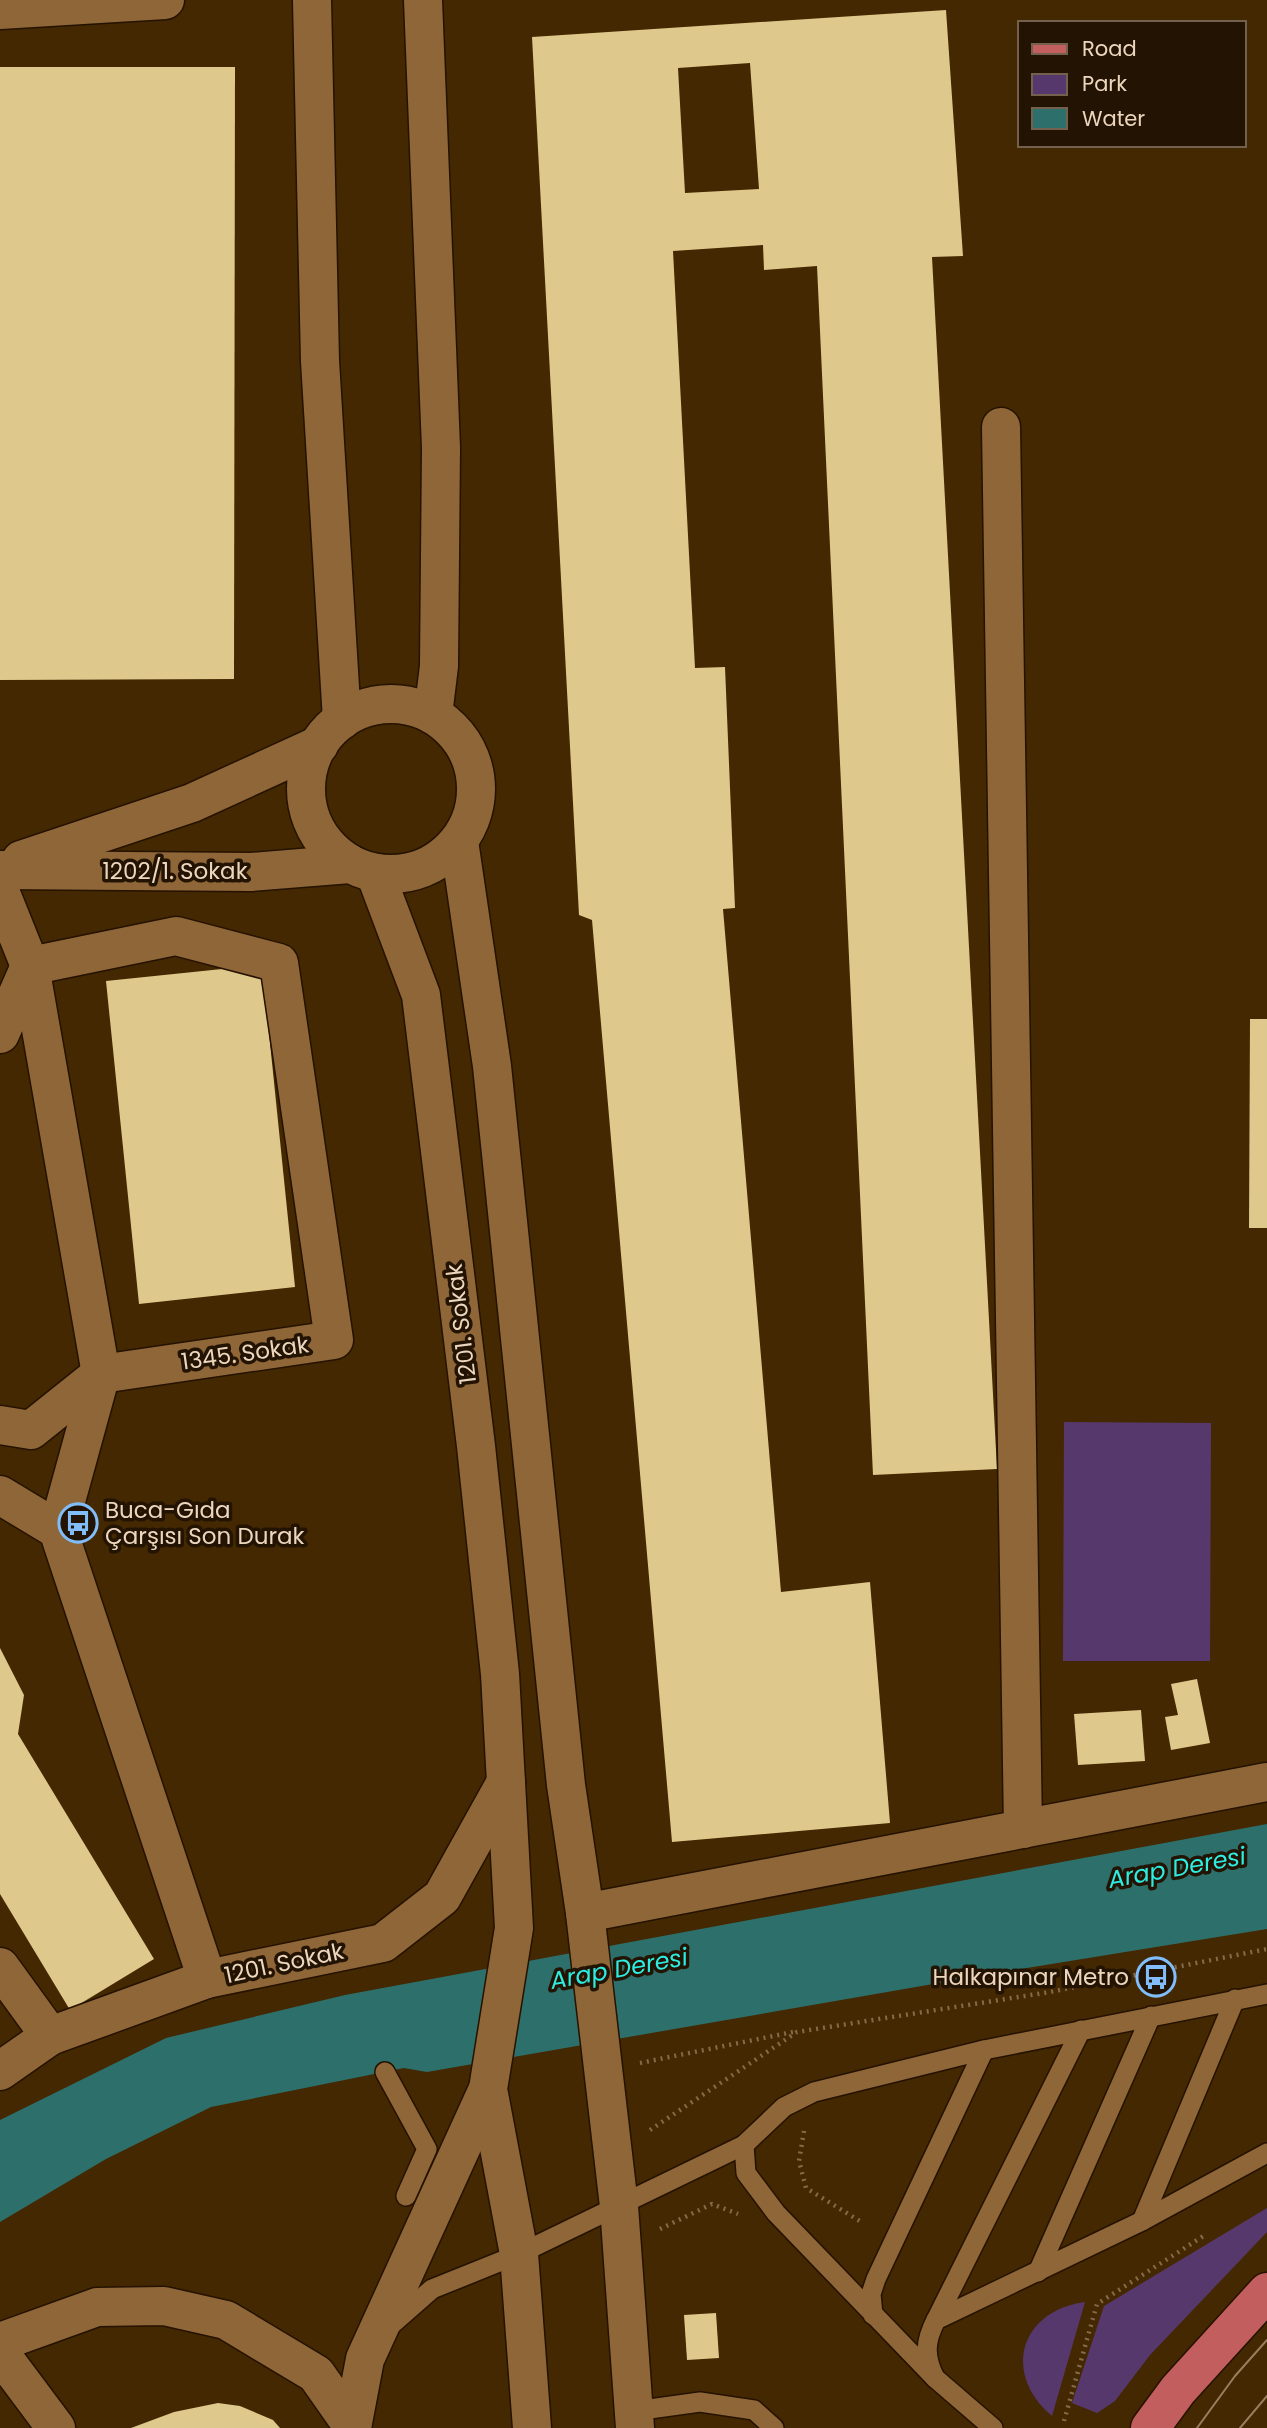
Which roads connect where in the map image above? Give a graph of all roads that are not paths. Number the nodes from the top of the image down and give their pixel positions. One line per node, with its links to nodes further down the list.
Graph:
1 (165, 0): 4 (street)
2 (312, 0): 8 (street)
3 (423, 0): 7 (street)
4 (61, 3): 5 (street)
5 (0, 10)
6 (1001, 427): 21 (street)
7 (433, 715): 8 (street); 9 (street)
8 (330, 732): 10 (street); 11 (street)
9 (459, 841): 11 (street); 22 (street)
10 (0, 869): 11 (street, 1202/1. Sokak)
11 (363, 869): 19 (street, 1201. Sokak)
12 (0, 891): 13 (street)
13 (30, 966): 14 (street); 15 (street); 15 (street, 1345. Sokak)
14 (0, 1034)
15 (101, 1374): 16 (street); 18 (street)
16 (0, 1425)
17 (0, 1495): 18 (street)
18 (58, 1530): 24 (street)
19 (506, 1782): 24 (street, 1201. Sokak); 33 (street, 1201. Sokak)
20 (1267, 1782): 21 (street)
21 (1023, 1829): 22 (street)
22 (585, 1913): 37 (street)
23 (0, 1967): 29 (street)
24 (207, 1979): 29 (street, 1201. Sokak)
25 (1267, 1994): 26 (lane)
26 (1235, 1999): 27 (lane); 38 (lane)
27 (1151, 2016): 28 (lane); 40 (lane)
28 (1081, 2030): 30 (lane); 43 (lane)
29 (50, 2036): 31 (street, 1201. Sokak)
30 (984, 2050): 34 (lane); 42 (lane)
31 (0, 2071)
32 (386, 2072): 36 (lane)
33 (488, 2089): 39 (street, 1201. Sokak); 46 (street)
34 (744, 2145): 37 (lane); 42 (lane)
35 (1267, 2153): 38 (lane)
36 (406, 2196)
37 (619, 2206): 39 (lane); 48 (street)
38 (1142, 2221): 40 (lane)
39 (519, 2254): 46 (lane); 51 (street, 1201. Sokak)
40 (1038, 2272): 43 (lane)
41 (1267, 2292): 54 (main road)
42 (873, 2315): 47 (lane)
43 (936, 2320): 47 (lane)
44 (0, 2342): 49 (street)
45 (0, 2353): 50 (street)
46 (365, 2359): 49 (street)
47 (935, 2378): 53 (lane)
48 (635, 2419): 52 (lane)
49 (352, 2426)
50 (56, 2428)
51 (532, 2428)
52 (775, 2428)
53 (993, 2428)
54 (1150, 2428)

